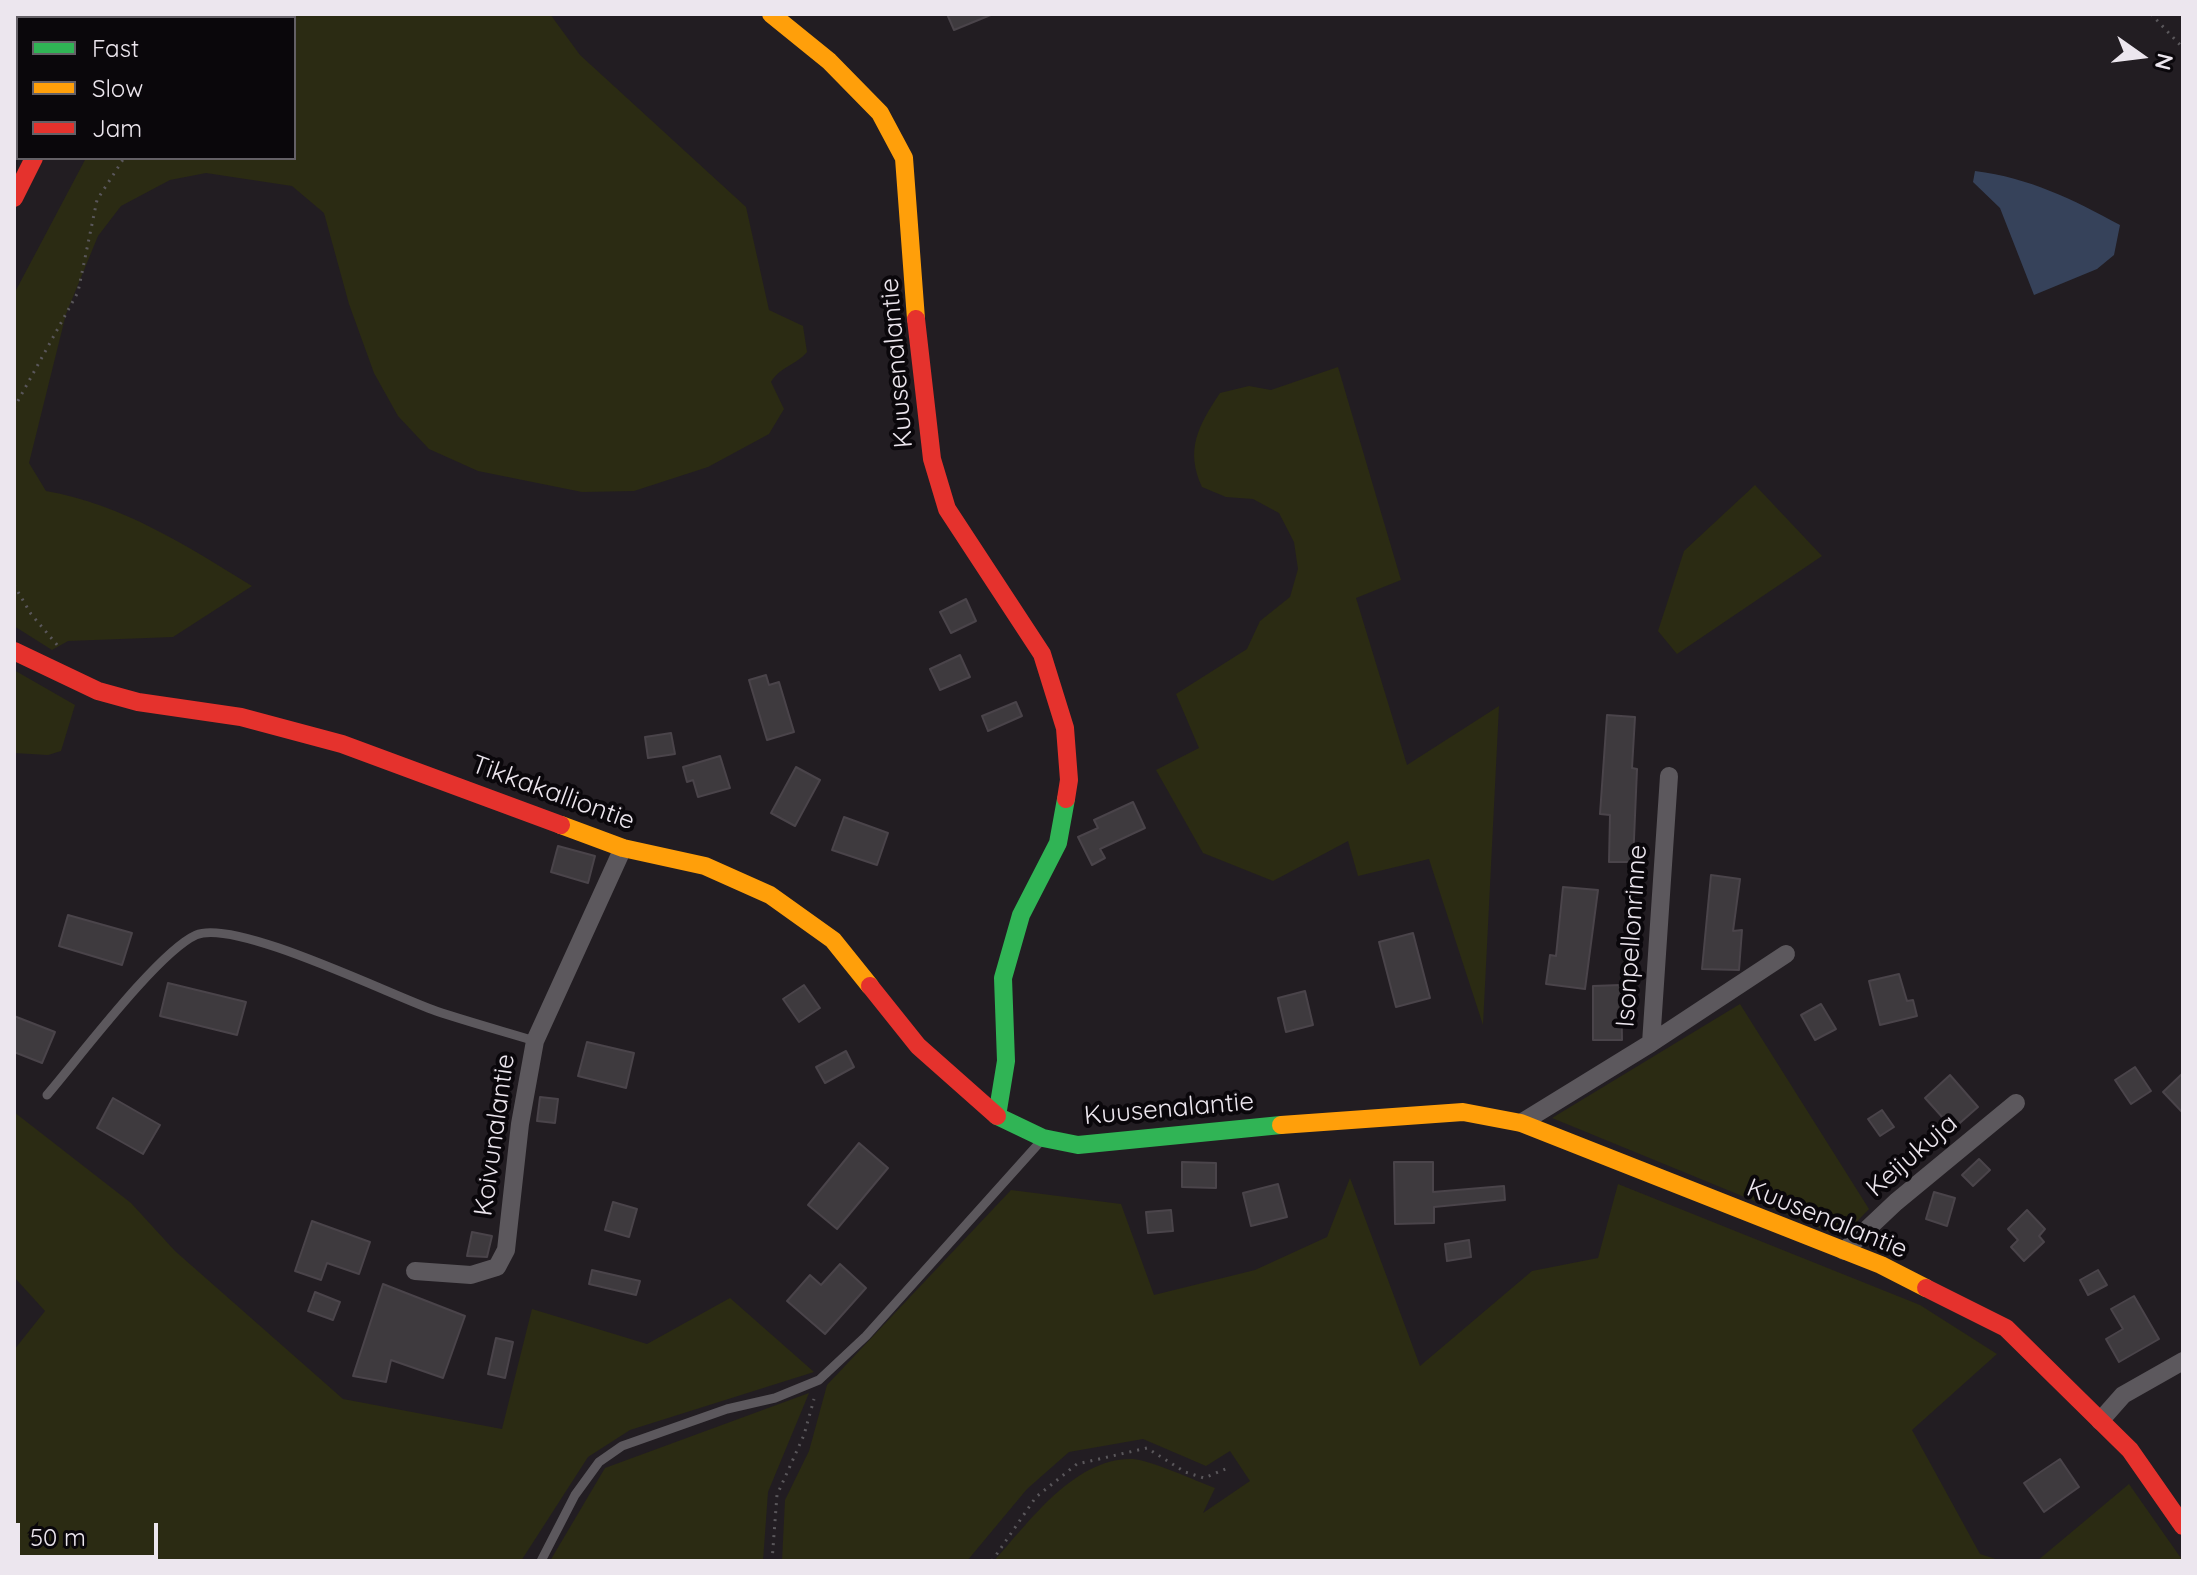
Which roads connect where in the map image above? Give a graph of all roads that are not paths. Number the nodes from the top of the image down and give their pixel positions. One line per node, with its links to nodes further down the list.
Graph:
1 (771, 14): 12 (main road, Kuusenalantie)
2 (33, 160): 3 (main road)
3 (14, 198)
4 (14, 651): 6 (main road, Tikkakalliontie)
5 (1669, 776): 9 (street, Isonpellonrinne)
6 (623, 848): 8 (street, Koivunalantie); 12 (main road, Tikkakalliontie)
7 (1786, 954): 9 (street)
8 (535, 1041): 10 (lane); 16 (street, Koivunalantie)
9 (1651, 1043): 13 (street, Isonpellonrinne)
10 (47, 1095)
11 (2016, 1103): 15 (street, Keijukuja)
12 (997, 1116): 14 (main road, Kuusenalantie)
13 (1521, 1123): 14 (main road, Kuusenalantie); 15 (main road, Kuusenalantie)
14 (1043, 1138): 20 (lane)
15 (1844, 1251): 18 (main road, Kuusenalantie)
16 (415, 1271)
17 (2183, 1361): 18 (street)
18 (2100, 1421): 19 (main road, Kuusenalantie)
19 (2183, 1526)
20 (541, 1561)

